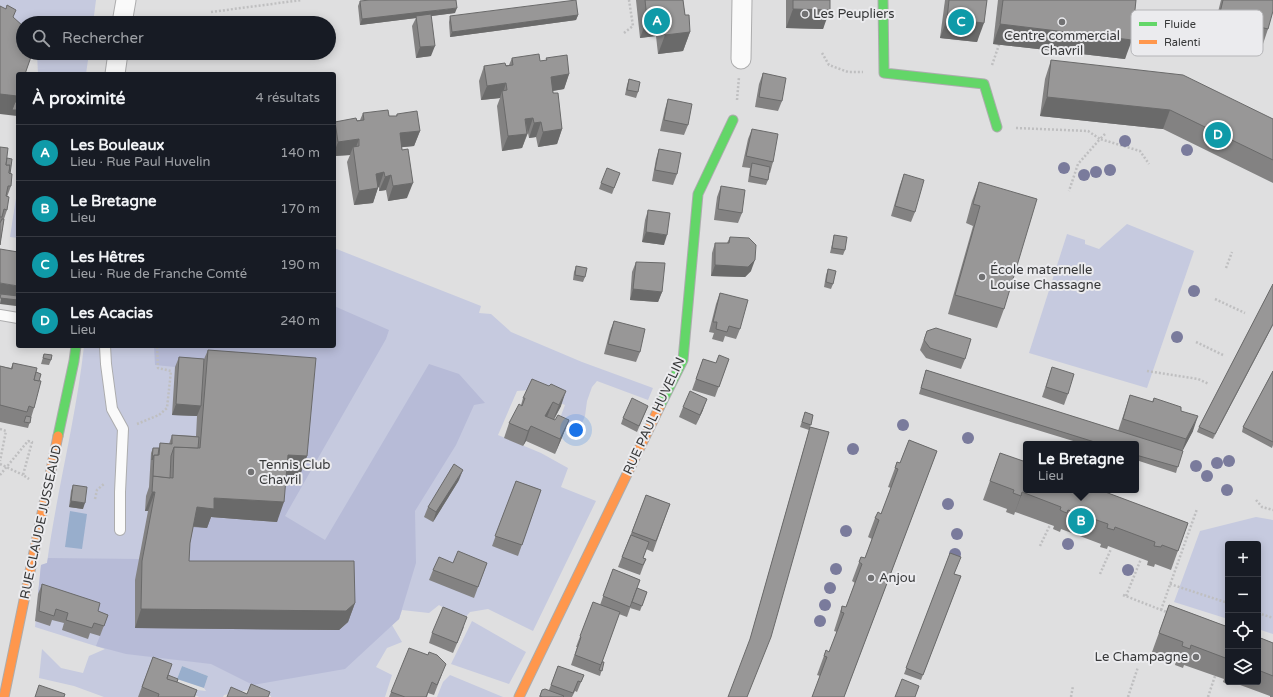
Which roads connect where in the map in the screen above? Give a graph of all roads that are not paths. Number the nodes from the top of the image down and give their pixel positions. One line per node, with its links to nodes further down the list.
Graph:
1 (126, 0): 4 (street)
2 (742, 0): 5 (street)
3 (883, 0): 9 (street)
4 (123, 16)
5 (741, 59)
6 (117, 60): 7 (street)
7 (115, 72)
8 (733, 120): 16 (street, RUE PAUL HUVELIN)
9 (996, 126)
10 (0, 315): 11 (lane)
11 (16, 318)
12 (76, 348): 15 (street, RUE CLAUDE JUSSEAUD)
13 (105, 348): 14 (lane)
14 (120, 530)
15 (4, 697)
16 (519, 697)

